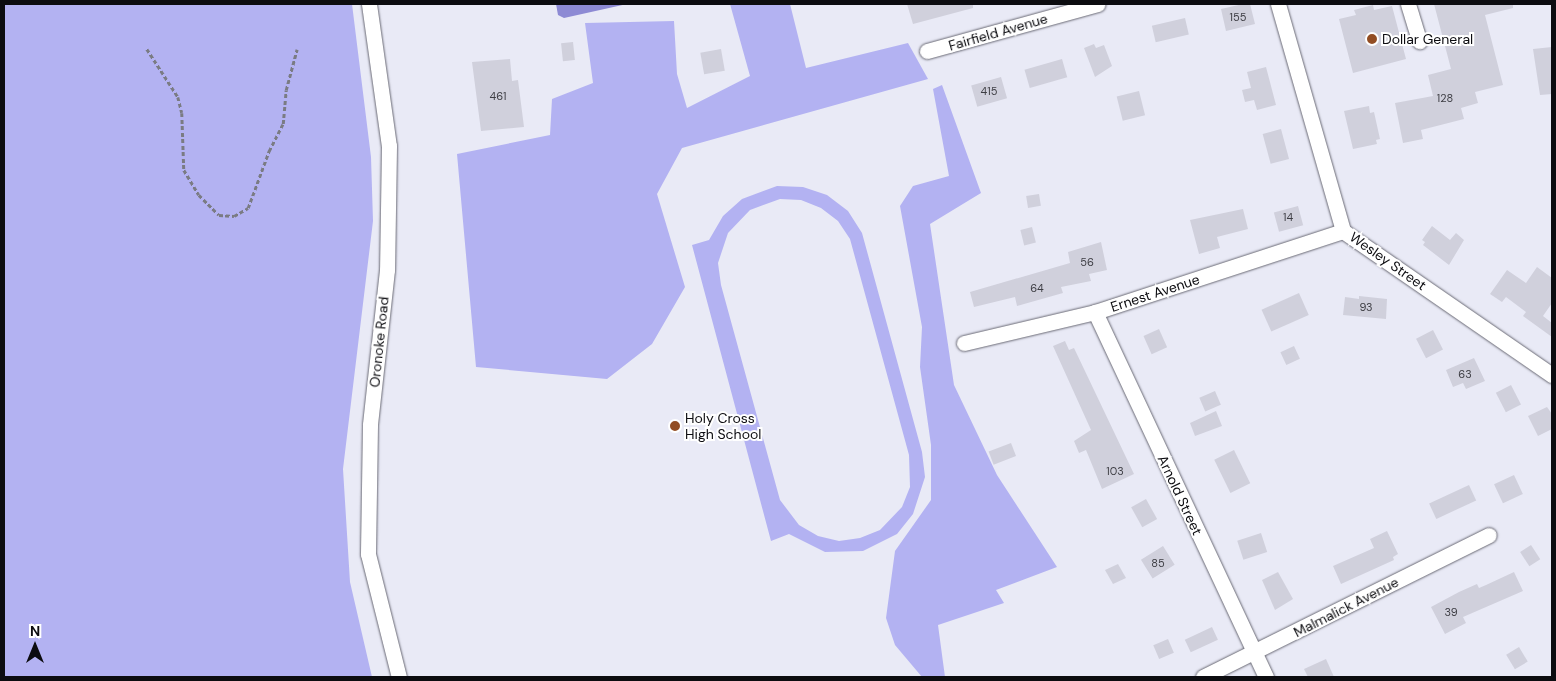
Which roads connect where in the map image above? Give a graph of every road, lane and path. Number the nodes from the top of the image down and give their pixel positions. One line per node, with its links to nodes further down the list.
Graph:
1 (369, 4): 15 (street, Oronoke Road)
2 (1098, 4): 8 (street, Fairfield Avenue)
3 (1278, 4): 9 (street, Wesley Street)
4 (1408, 4): 5 (street)
5 (1419, 41)
6 (147, 49): 7 (path)
7 (296, 49)
8 (927, 51)
9 (1343, 231): 10 (street, Ernest Avenue); 12 (street, Wesley Street)
10 (1095, 312): 11 (street, Ernest Avenue); 14 (street, Arnold Street)
11 (964, 343)
12 (1552, 375)
13 (1489, 535): 14 (street, Malmalick Avenue)
14 (1254, 653): 16 (street, Malmalick Avenue); 17 (street, Arnold Street)
15 (399, 677)
16 (1202, 677)
17 (1266, 677)

